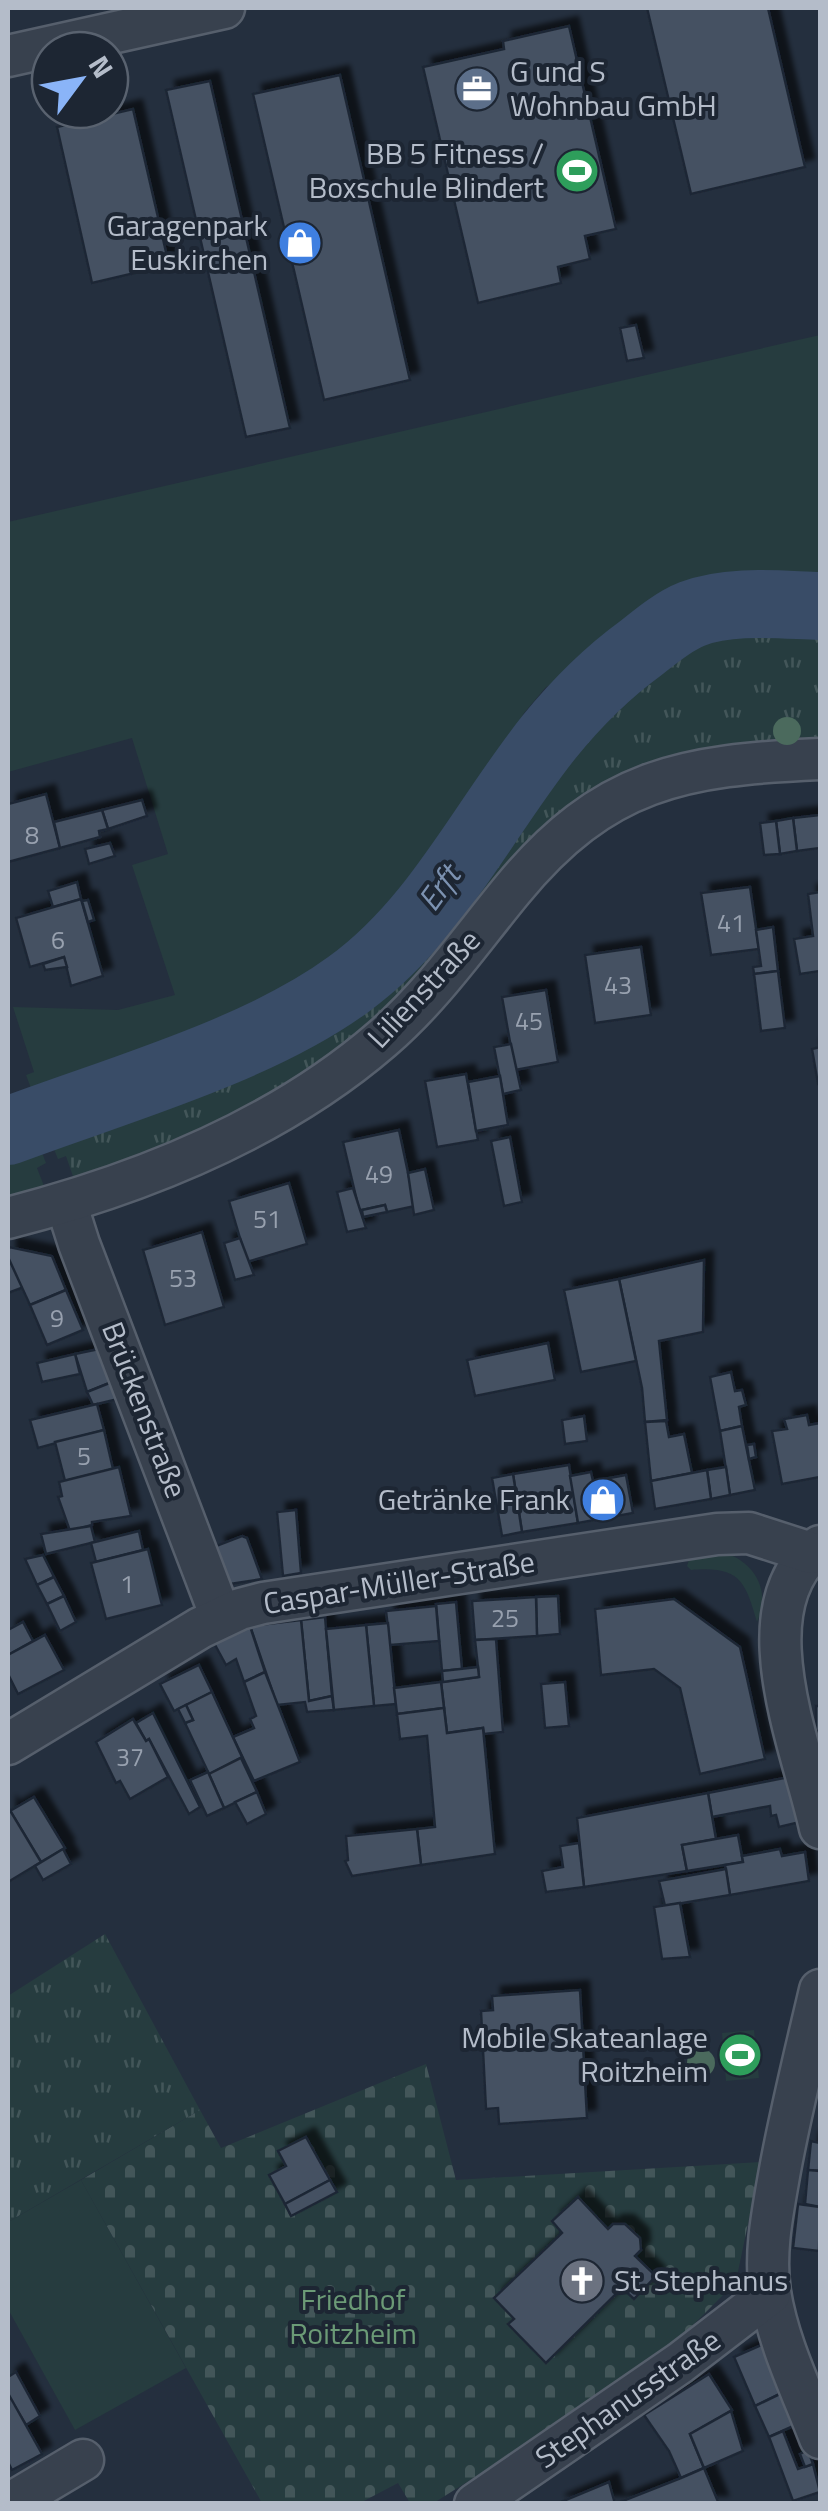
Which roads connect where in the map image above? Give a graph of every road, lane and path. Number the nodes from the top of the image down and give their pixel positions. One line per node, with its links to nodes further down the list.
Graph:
1 (224, 8): 2 (street)
2 (8, 56)
3 (820, 759): 4 (street, Lilienstraße)
4 (66, 1202): 5 (street, Lilienstraße); 7 (street, Brückenstraße)
5 (8, 1218)
6 (816, 1550): 7 (street, Caspar-Müller-Straße); 9 (street)
7 (221, 1616): 8 (street, Caspar-Müller-Straße)
8 (8, 1744)
9 (820, 1828)
10 (820, 1990): 11 (street)
11 (770, 2294): 12 (street); 15 (street, Stephanusstraße)
12 (820, 2438)
13 (83, 2460): 14 (street)
14 (10, 2504)
15 (474, 2504)

